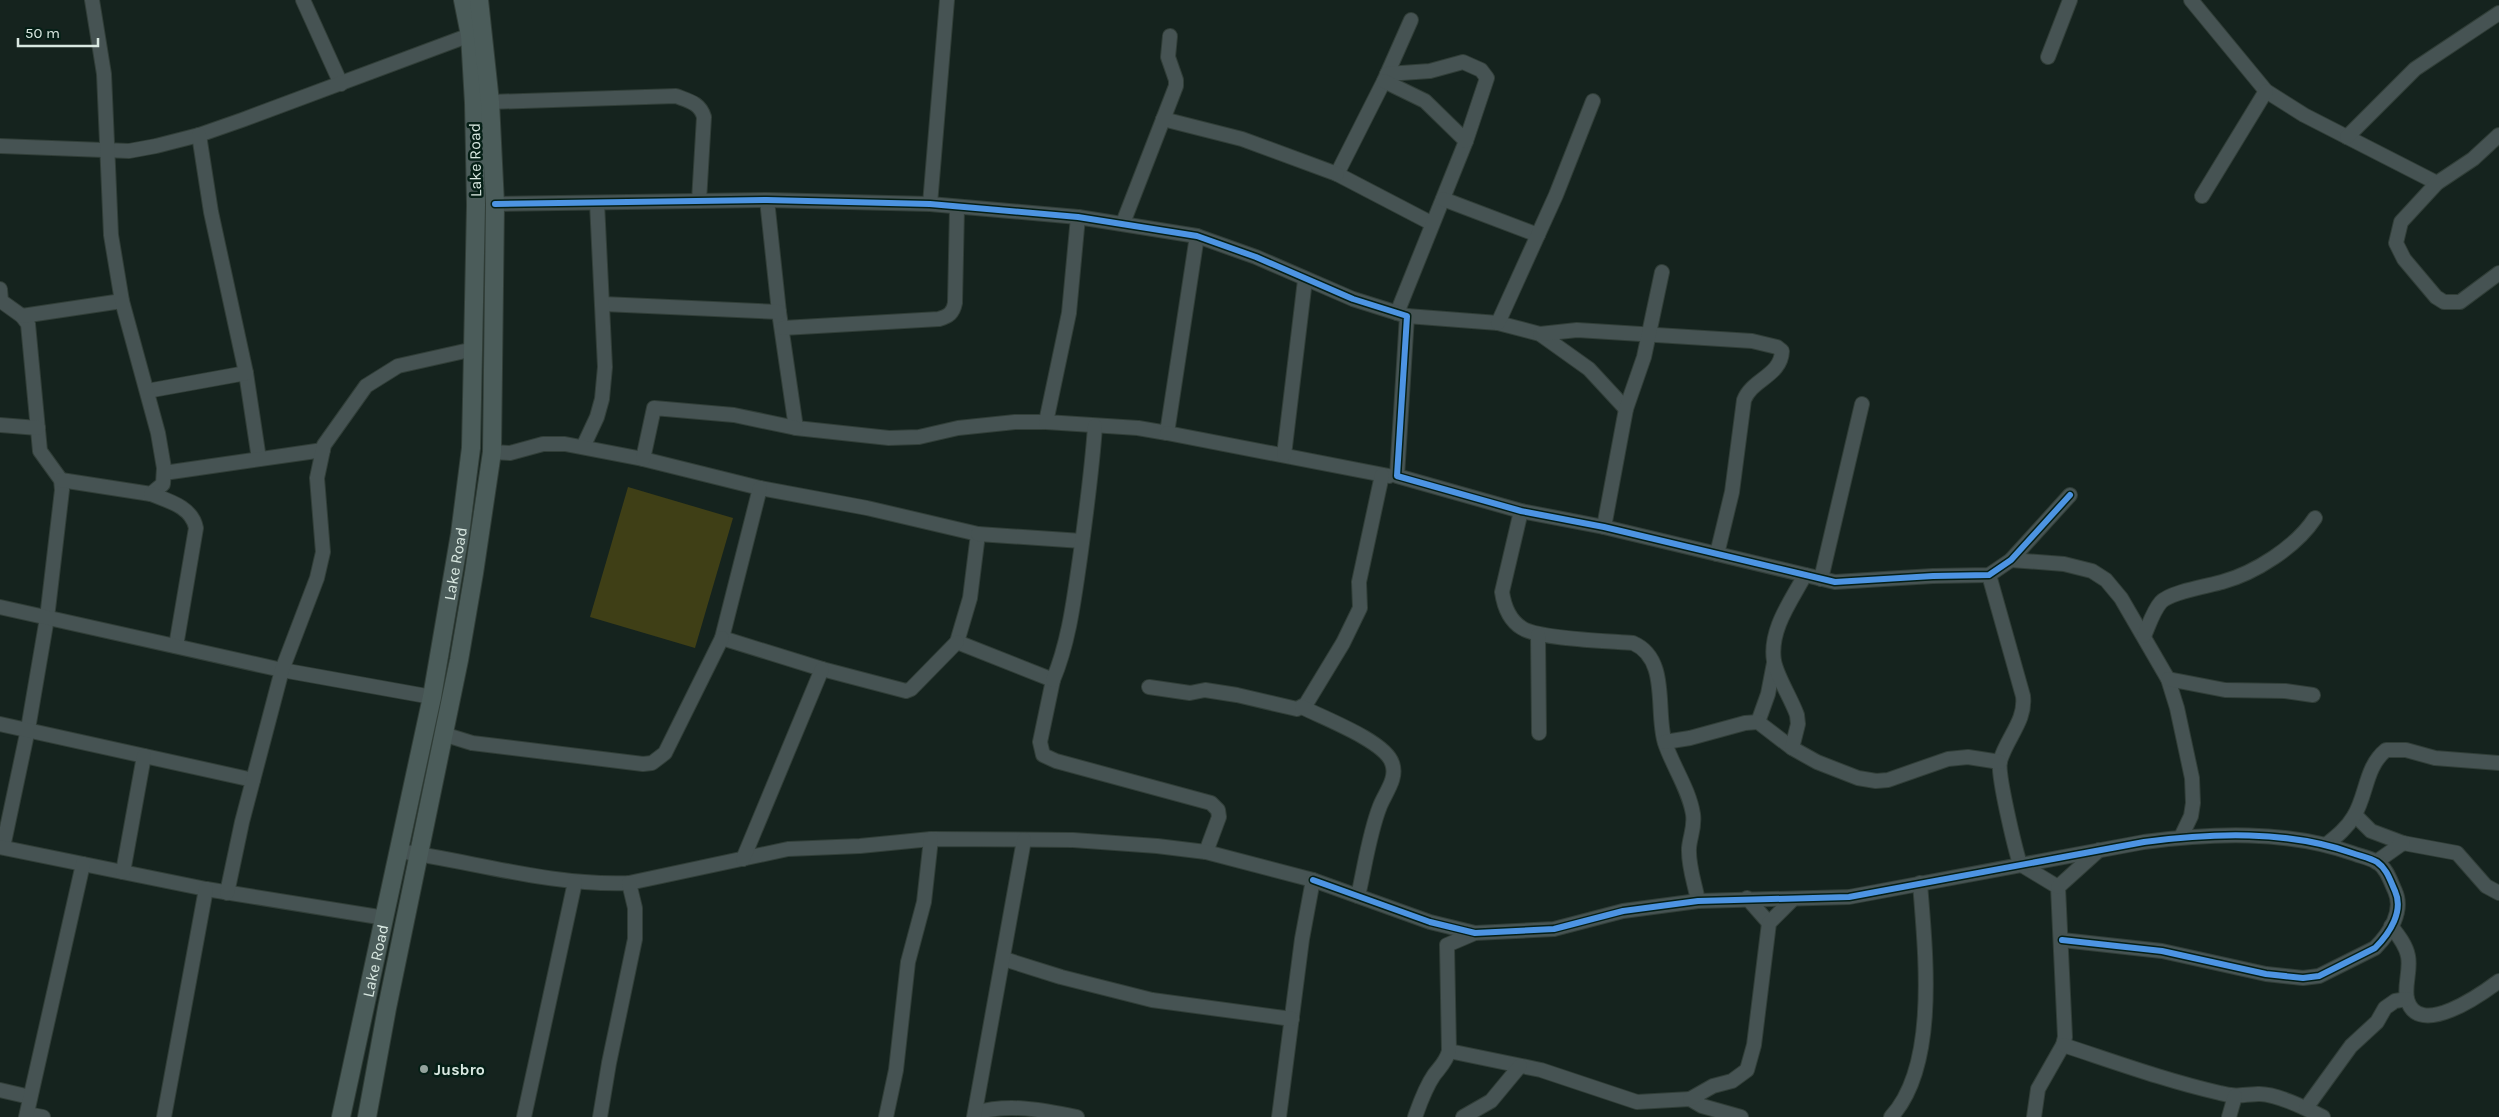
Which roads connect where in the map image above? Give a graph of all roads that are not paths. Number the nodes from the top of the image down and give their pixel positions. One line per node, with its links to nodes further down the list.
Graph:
1 (92, 0): 24 (street)
2 (303, 0): 14 (street)
3 (463, 0): 10 (main road, Lake Road)
4 (479, 0): 17 (main road, Lake Road)
5 (947, 0): 33 (street)
6 (2070, 0): 12 (street)
7 (2191, 0): 15 (street)
8 (2499, 13): 21 (street)
9 (1411, 20): 13 (street)
10 (470, 35): 14 (street); 53 (main road, Lake Road)
11 (1170, 36): 18 (street)
12 (2048, 57)
13 (1386, 78): 22 (street); 22 (street); 25 (street)
14 (341, 84): 19 (street)
15 (2266, 91): 21 (street); 27 (street)
16 (1593, 101): 38 (street)
17 (490, 102): 30 (street); 32 (main road, Lake Road)
18 (1163, 119): 25 (street); 36 (street)
19 (199, 135): 24 (street); 54 (street)
20 (2499, 136): 26 (street)
21 (2347, 137): 26 (street)
22 (1466, 141): 28 (street)
23 (0, 146): 24 (street)
24 (109, 150): 44 (street)
25 (1338, 174): 37 (street)
26 (2437, 183): 41 (street)
27 (2202, 196)
28 (1443, 199): 37 (street); 38 (street)
29 (767, 200): 30 (street); 33 (street); 46 (street)
30 (699, 201): 31 (street)
31 (597, 203): 32 (street); 45 (street)
32 (494, 204): 66 (main road, Lake Road)
33 (930, 204): 34 (street)
34 (957, 208): 35 (street); 50 (street)
35 (1078, 217): 36 (street); 58 (street)
36 (1123, 223): 39 (street)
37 (1431, 223): 47 (street)
38 (1538, 235): 49 (street)
39 (1197, 236): 42 (street); 63 (street)
40 (1662, 272): 52 (street)
41 (2499, 273)
42 (1305, 280): 47 (street); 67 (street)
43 (0, 289): 48 (street)
44 (122, 301): 48 (street); 55 (street)
45 (603, 304): 46 (street); 64 (street)
46 (780, 312): 50 (street)
47 (1402, 315): 49 (street); 72 (street)
48 (22, 316): 61 (street)
49 (1498, 323): 51 (street)
50 (783, 328): 62 (street)
51 (1540, 334): 52 (street); 57 (street)
52 (1649, 334): 57 (street); 82 (street)
53 (474, 348): 65 (street); 101 (main road, Lake Road)
54 (246, 373): 55 (street); 68 (street)
55 (146, 391): 70 (street)
56 (1862, 404): 86 (street)
57 (1626, 409): 79 (street)
58 (1046, 422): 60 (street); 62 (street)
59 (0, 425): 61 (street)
60 (1095, 426): 63 (street); 81 (street)
61 (38, 428): 73 (street)
62 (796, 428): 69 (street)
63 (1167, 433): 67 (street)
64 (583, 447): 66 (street); 69 (street)
65 (323, 450): 68 (street); 96 (street)
66 (492, 452): 107 (main road, Lake Road)
67 (1284, 455): 71 (street)
68 (259, 459): 70 (street)
69 (643, 459): 74 (street)
70 (164, 473): 75 (street)
71 (1382, 475): 72 (street); 102 (street)
72 (1397, 476): 77 (street)
73 (61, 480): 75 (street); 88 (street)
74 (760, 488): 80 (street); 91 (street)
75 (151, 494): 93 (street)
76 (2070, 495): 83 (street)
77 (1521, 511): 79 (street); 89 (street)
78 (2315, 518): 90 (street)
79 (1604, 527): 82 (street)
80 (978, 534): 81 (street); 92 (street)
81 (1082, 541): 98 (street)
82 (1717, 554): 84 (street)
83 (2011, 560): 85 (street); 90 (street)
84 (1805, 575): 86 (street); 94 (street)
85 (1989, 575): 86 (street); 111 (street)
86 (1821, 579)
87 (0, 607): 88 (street)
88 (47, 618): 93 (street); 105 (street)
89 (1538, 635): 106 (street); 108 (street)
90 (2144, 636): 97 (street)
91 (722, 638): 95 (street); 107 (street)
92 (957, 642): 95 (street); 98 (street)
93 (176, 646): 96 (street)
94 (1774, 663): 103 (street); 109 (street)
95 (822, 669): 125 (street)
96 (282, 670): 101 (street); 113 (street)
97 (2168, 679): 100 (street); 115 (street)
98 (1053, 680): 123 (street)
99 (1148, 687): 102 (street)
100 (2313, 695)
101 (432, 697): 122 (main road, Lake Road)
102 (1302, 707): 138 (street)
103 (1758, 722): 108 (street); 109 (street)
104 (0, 724): 105 (street)
105 (28, 729): 110 (street); 120 (street)
106 (1539, 733)
107 (443, 734): 124 (main road, Lake Road)
108 (1665, 742): 141 (street)
109 (1792, 748): 111 (street)
110 (144, 756): 113 (street); 129 (street)
111 (2000, 762): 128 (street)
112 (2499, 763): 114 (street)
113 (253, 780): 136 (street)
114 (2355, 815): 118 (street); 119 (street)
115 (2181, 837): 119 (street); 121 (street)
116 (932, 839): 117 (street); 125 (street); 169 (street)
117 (1024, 840): 123 (street); 149 (street)
118 (2403, 843): 126 (street); 137 (street)
119 (2326, 844): 126 (street)
120 (1, 847): 127 (street)
121 (2099, 850): 128 (street); 134 (street)
122 (400, 851): 124 (street); 142 (main road, Lake Road)
123 (1206, 852): 130 (street)
124 (419, 854): 131 (street); 166 (main road, Lake Road)
125 (743, 859): 132 (street)
126 (2376, 862): 145 (street)
127 (83, 864): 129 (street); 158 (street)
128 (2020, 864): 133 (street); 134 (street)
129 (123, 872): 135 (street)
130 (1313, 880): 138 (street); 152 (street)
131 (575, 882): 132 (street); 167 (street)
132 (629, 883): 168 (street)
133 (1920, 883): 140 (street); 175 (street)
134 (2058, 887): 147 (street)
135 (206, 889): 136 (street); 164 (street)
136 (227, 893): 142 (street)
137 (2499, 893)
138 (1358, 896): 143 (street)
139 (1747, 898): 140 (street); 141 (street); 144 (street)
140 (1793, 898): 144 (street)
141 (1698, 901): 146 (street)
142 (386, 918): 165 (main road, Lake Road)
143 (1430, 922): 146 (street); 148 (street)
144 (1769, 923): 159 (street)
145 (2392, 926): 147 (street); 151 (street)
146 (1475, 933): 148 (street)
147 (2062, 940): 153 (street)
148 (1447, 945): 154 (street)
149 (1004, 959): 152 (street); 162 (street)
150 (2499, 981): 151 (street)
151 (2407, 1000): 160 (street)
152 (1292, 1019): 171 (street)
153 (2063, 1045): 157 (street); 176 (street)
154 (1448, 1051): 155 (street); 172 (street)
155 (1520, 1066): 159 (street); 173 (street)
156 (0, 1090): 158 (street)
157 (2234, 1096): 160 (street); 177 (street)
158 (30, 1097): 161 (street)
159 (1690, 1099): 174 (street)
160 (2306, 1108): 178 (street)
161 (26, 1115): 163 (street)
162 (974, 1115): 170 (street)
163 (43, 1117)
164 (164, 1117)
165 (341, 1117)
166 (368, 1117)
167 (524, 1117)
168 (600, 1117)
169 (886, 1117)
170 (1076, 1117)
171 (1279, 1117)
172 (1415, 1117)
173 (1464, 1117)
174 (1740, 1117)
175 (1891, 1117)
176 (2034, 1117)
177 (2229, 1117)
178 (2323, 1117)

